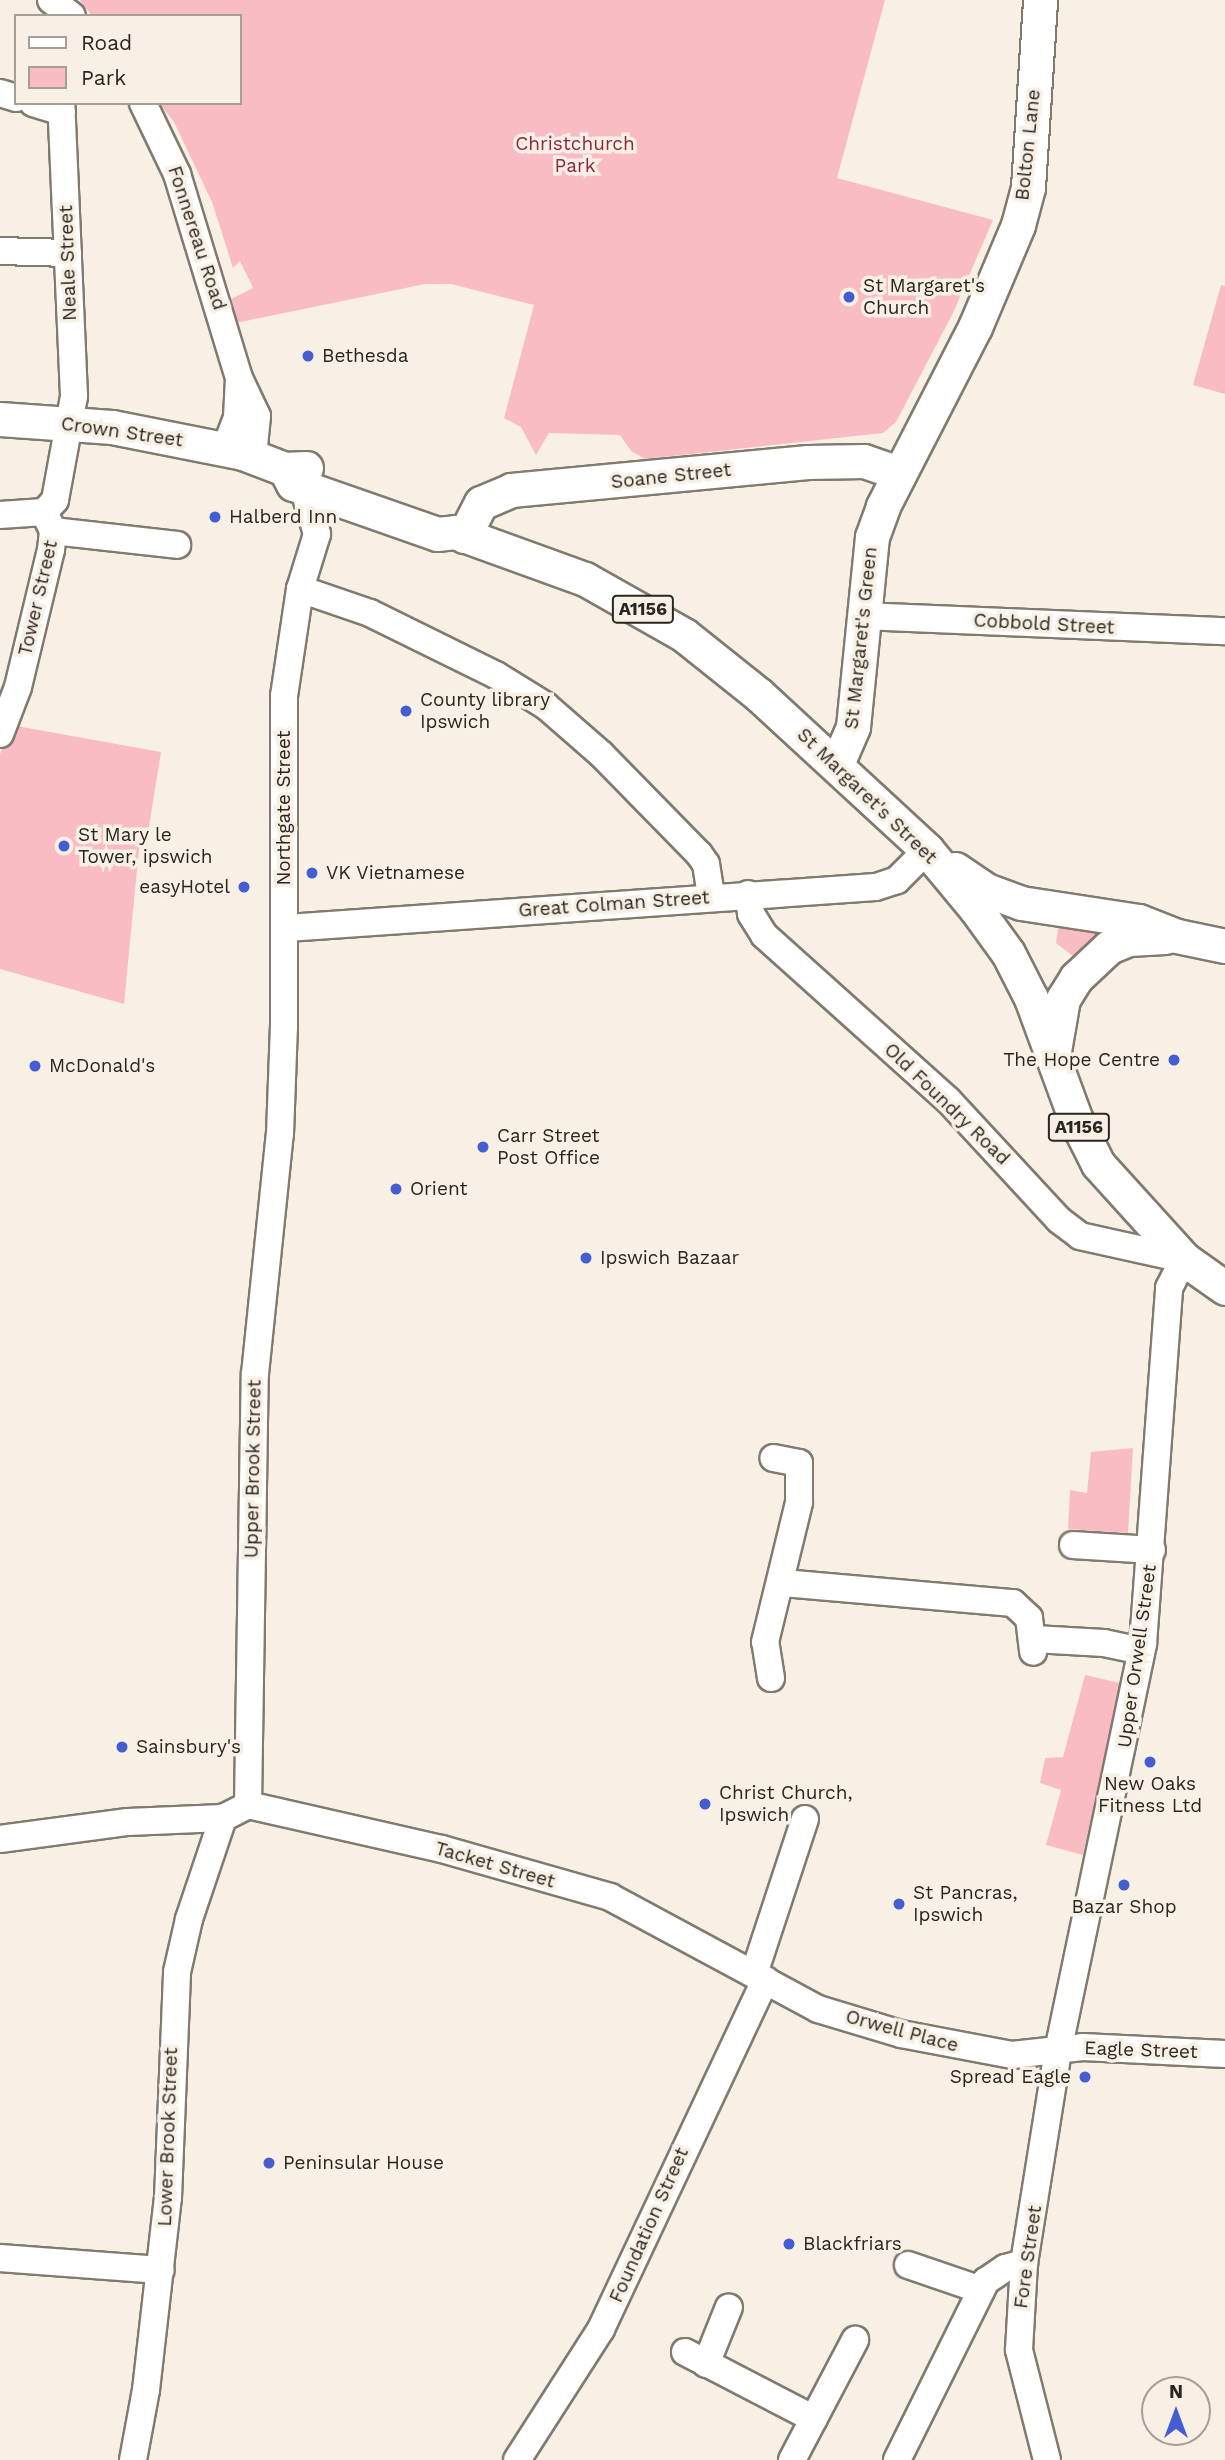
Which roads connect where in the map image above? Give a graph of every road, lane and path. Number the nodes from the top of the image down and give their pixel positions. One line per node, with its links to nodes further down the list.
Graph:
1 (51, 0): 3 (street)
2 (1040, 0): 11 (main road, Bolton Lane)
3 (70, 14)
4 (144, 105): 10 (street, Fonnereau Road)
5 (61, 108): 7 (street, Neale Street)
6 (0, 251): 7 (street)
7 (68, 253): 9 (street, Neale Street)
8 (0, 419): 9 (main road, Crown Street / A1156)
9 (70, 422): 10 (main road, Crown Street / A1156); 14 (street, Tower Street)
10 (240, 453): 12 (main road, A1156)
11 (900, 473): 15 (main road, Soane Street); 18 (main road, St Margaret's Green)
12 (294, 478): 15 (main road, A1156); 17 (street, Northgate Street)
13 (0, 515): 14 (street)
14 (49, 522): 16 (street); 20 (street, Tower Street)
15 (460, 534): 21 (main road, St Margaret's Street / A1156)
16 (177, 545)
17 (300, 589): 24 (street); 25 (street, Northgate Street)
18 (863, 616): 19 (street, Cobbold Street); 21 (main road, St Margaret's Green)
19 (1225, 631)
20 (0, 734)
21 (837, 764): 22 (main road, St Margaret's Street / A1156)
22 (927, 850): 23 (street, Great Colman Street); 26 (main road, A1156); 28 (main road, St Margaret's Street / A1156)
23 (748, 894): 24 (street, Great Colman Street); 30 (street, Old Foundry Road)
24 (711, 897): 25 (street, Great Colman Street)
25 (287, 928): 29 (street, Northgate Street)
26 (1177, 936): 27 (main road, A1156); 28 (main road, A1156)
27 (1225, 946)
28 (1054, 1054): 30 (main road, St Margaret's Street / A1156)
29 (280, 1134): 38 (street, Upper Brook Street)
30 (1184, 1259): 31 (main road, A1156); 34 (street, Upper Orwell Street)
31 (1225, 1288)
32 (773, 1458): 35 (street)
33 (1073, 1545): 34 (street)
34 (1152, 1550): 36 (street, Upper Orwell Street)
35 (783, 1583): 36 (street); 37 (street)
36 (1141, 1651): 43 (street, Upper Orwell Street)
37 (771, 1678)
38 (248, 1804): 39 (street); 42 (street, Tacket Street)
39 (223, 1818): 41 (street); 48 (street, Lower Brook Street)
40 (805, 1819): 42 (street, Foundation Street)
41 (0, 1839)
42 (759, 1977): 43 (street, Orwell Place); 54 (street, Foundation Street)
43 (1058, 2051): 44 (street, Eagle Street); 46 (street, Fore Street)
44 (1225, 2054)
45 (0, 2258): 48 (street)
46 (1024, 2263): 49 (street); 57 (street, Fore Street)
47 (908, 2265): 49 (street)
48 (161, 2270): 53 (street, Lower Brook Street)
49 (981, 2290): 56 (street)
50 (729, 2307): 52 (street)
51 (855, 2340): 52 (street)
52 (814, 2418): 55 (street)
53 (133, 2460)
54 (517, 2460)
55 (792, 2460)
56 (897, 2460)
57 (1047, 2460)

